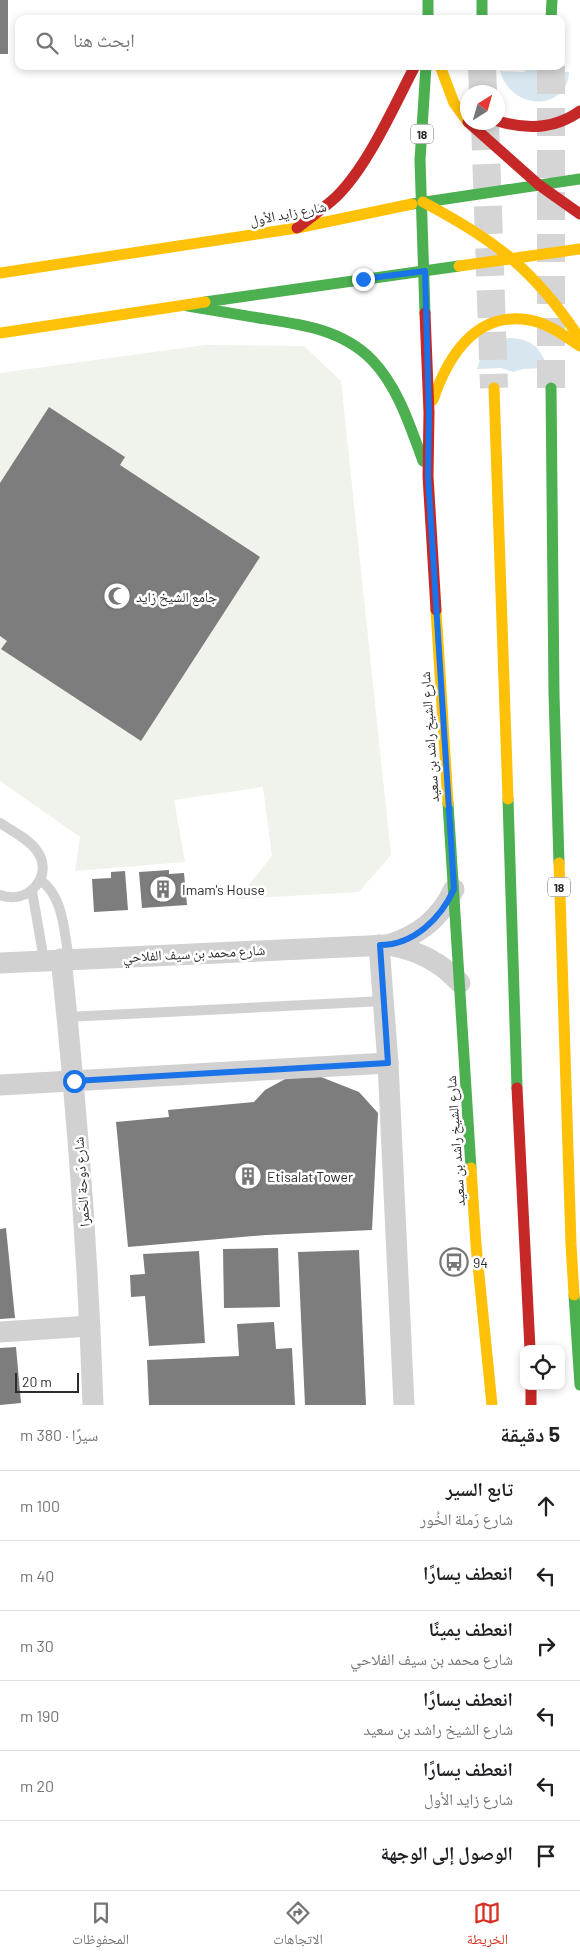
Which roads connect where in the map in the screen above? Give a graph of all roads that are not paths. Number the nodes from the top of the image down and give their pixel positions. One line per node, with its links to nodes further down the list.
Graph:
1 (428, 0): 4 (main road)
2 (482, 0): 5 (main road)
3 (552, 0): 6 (main road)
4 (428, 15)
5 (482, 15)
6 (551, 15)
7 (413, 70): 20 (main road)
8 (426, 70): 18 (main road, شارع الشيخ راشد بن سعيد / 18)
9 (441, 70): 10 (main road)
10 (449, 93): 11 (main road); 13 (main road)
11 (460, 101)
12 (580, 111): 14 (main road)
13 (460, 112)
14 (505, 124)
15 (477, 130): 17 (main road)
16 (580, 179): 17 (main road, شارع زايد الأول)
17 (538, 185): 18 (main road, شارع زايد الأول); 19 (main road)
18 (423, 202): 20 (main road, شارع زايد الأول); 22 (main road); 25 (main road, شارع الشيخ راشد بن سعيد / 18)
19 (580, 214)
20 (297, 228): 24 (main road, شارع زايد الأول)
21 (580, 249): 22 (main road)
22 (515, 259): 25 (main road); 29 (main road)
23 (0, 262): 24 (lane)
24 (22, 269): 26 (main road, شارع زايد الأول)
25 (425, 271): 27 (main road); 33 (main road, شارع الشيخ راشد بن سعيد / 18)
26 (0, 273)
27 (188, 306): 28 (main road); 34 (main road)
28 (0, 333)
29 (580, 339)
30 (580, 346): 33 (main road)
31 (494, 388): 51 (main road)
32 (552, 388): 52 (main road, 18)
33 (429, 414): 34 (main road, شارع الشيخ راشد بن سعيد / 18)
34 (428, 476): 37 (main road, شارع الشيخ راشد بن سعيد / 18)
35 (0, 823): 36 (lane)
36 (40, 880): 38 (lane); 41 (lane)
37 (454, 889): 40 (street, شارع محمد بن سيف الفلاحي); 43 (main road, شارع الشيخ راشد بن سعيد / 18)
38 (32, 891): 39 (lane); 41 (lane)
39 (0, 894)
40 (384, 945): 41 (street, شارع محمد بن سيف الفلاحي); 43 (street, شارع محمد بن سيف الفلاحي); 44 (street)
41 (58, 960): 42 (street, شارع محمد بن سيف الفلاحي); 45 (street, شارع دَوحة الحَمرا)
42 (0, 963)
43 (460, 983): 56 (main road, شارع الشيخ راشد بن سعيد / 18)
44 (384, 1002): 45 (lane); 46 (street)
45 (67, 1018): 47 (street, شارع دَوحة الحَمرا)
46 (388, 1063): 47 (street); 55 (street)
47 (74, 1081): 48 (street); 49 (street, شارع دَوحة الحَمرا)
48 (0, 1085)
49 (90, 1326): 50 (street); 54 (street, شارع دَوحة الحَمرا)
50 (0, 1332)
51 (530, 1345)
52 (580, 1385)
53 (531, 1390): 57 (main road)
54 (93, 1405)
55 (404, 1405)
56 (492, 1405)
57 (531, 1405)

